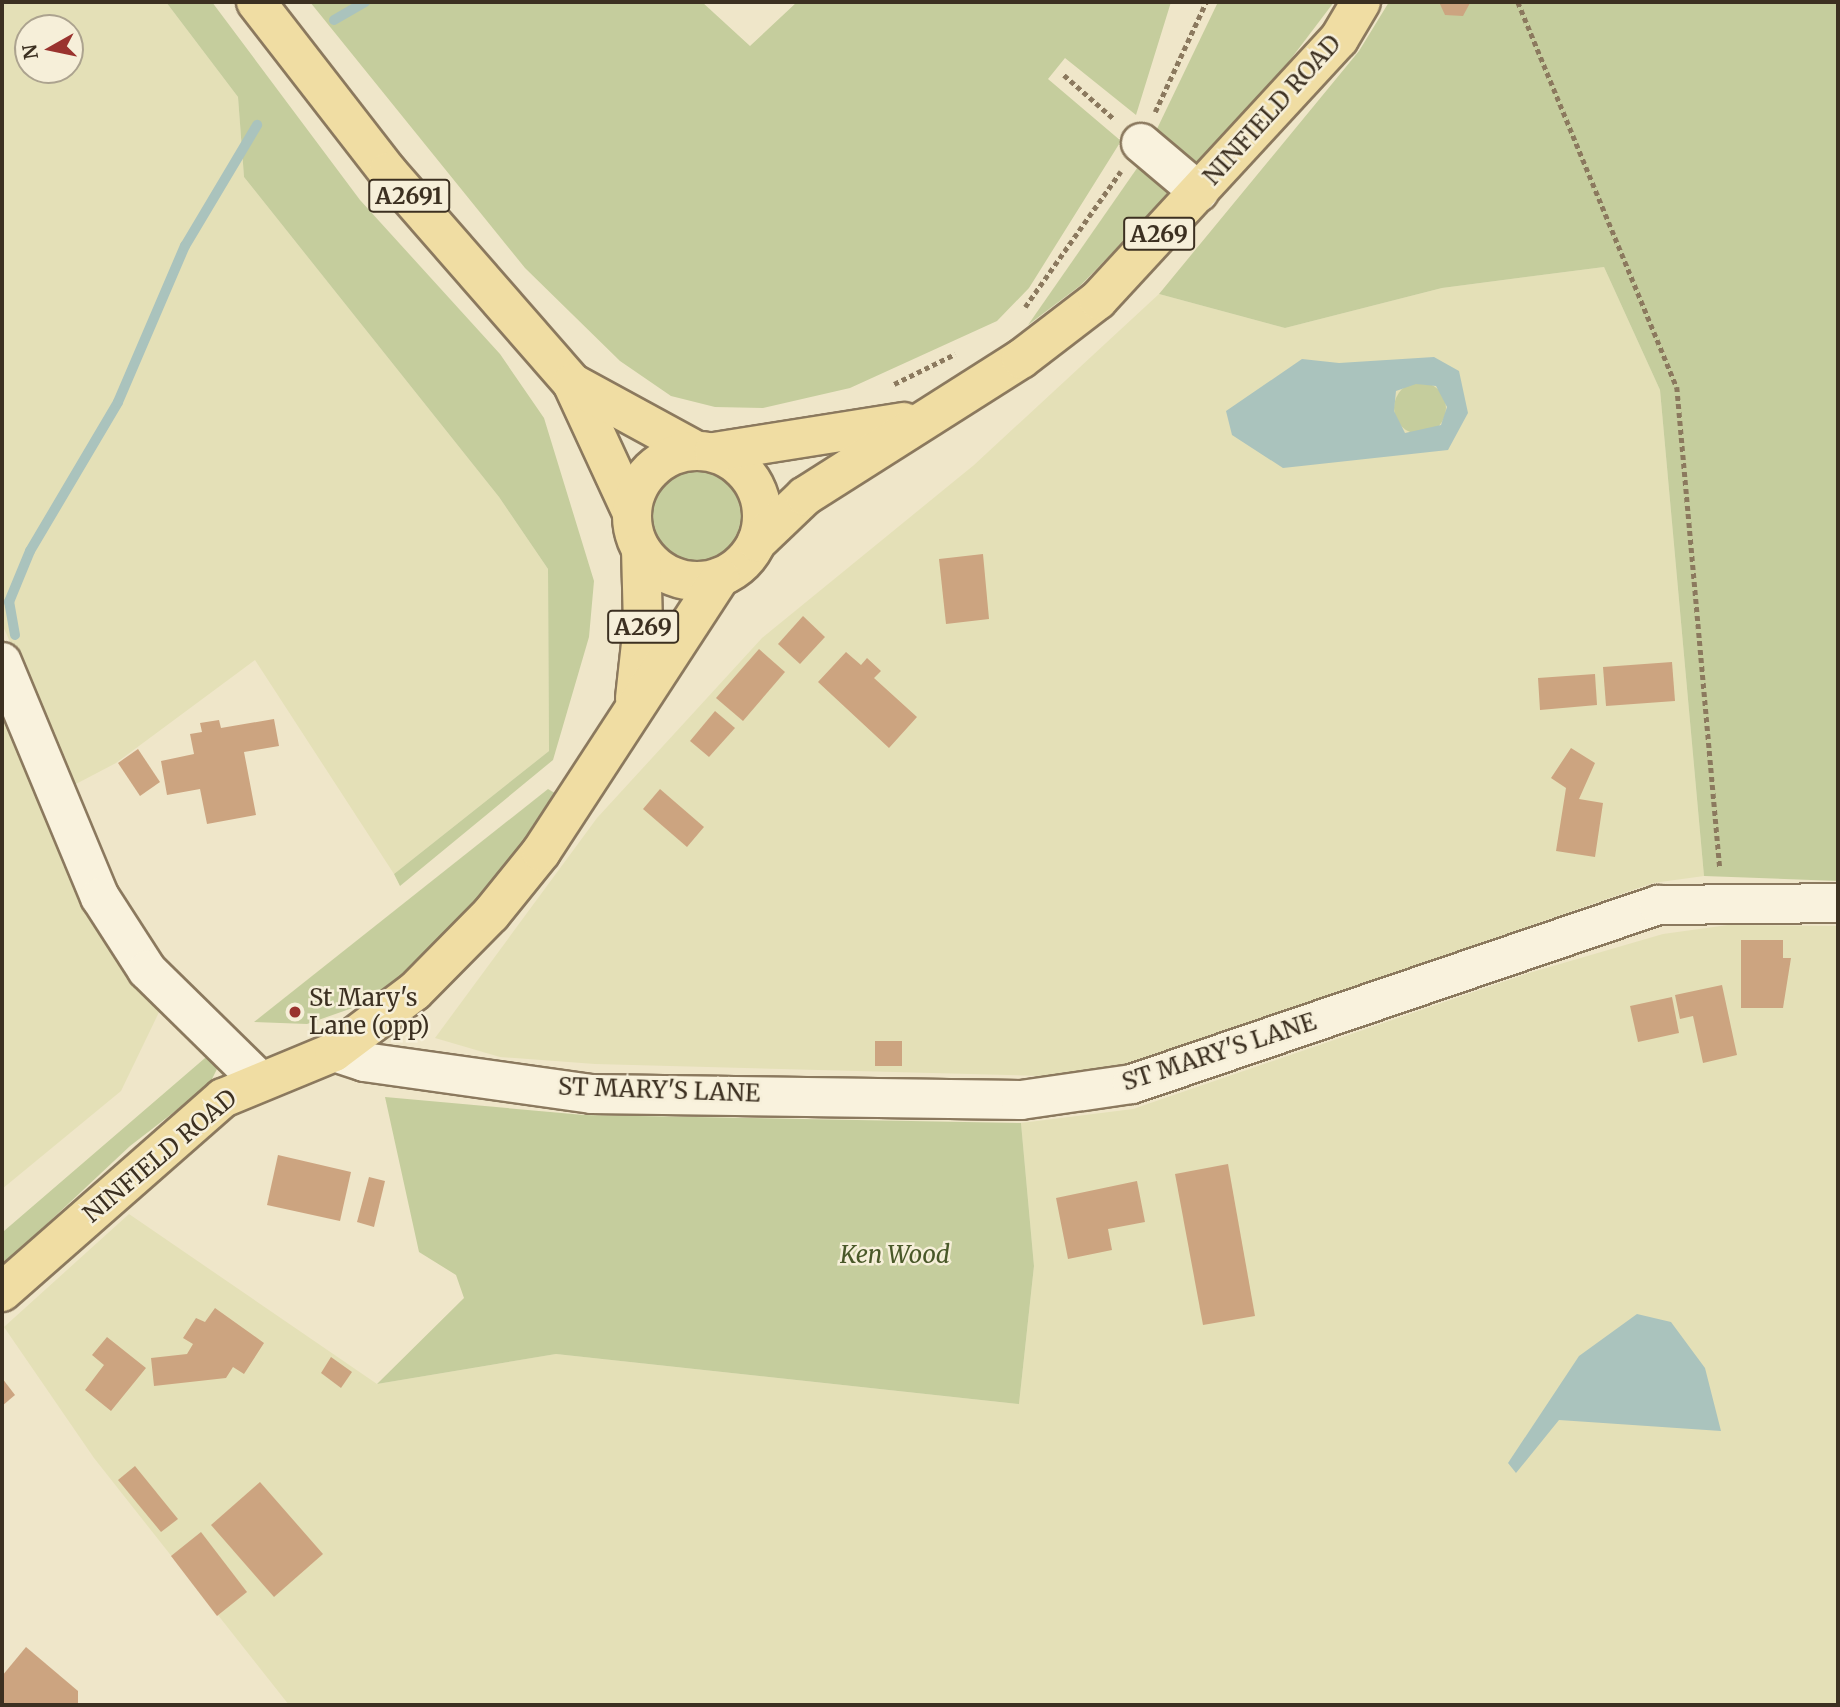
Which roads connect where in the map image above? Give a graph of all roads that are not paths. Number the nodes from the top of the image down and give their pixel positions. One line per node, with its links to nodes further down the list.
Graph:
1 (256, 2): 5 (main road, A2691)
2 (1361, 2): 4 (main road, NINFIELD ROAD / A269)
3 (1141, 143): 4 (street)
4 (1199, 192): 6 (main road, NINFIELD ROAD / A269)
5 (572, 383): 7 (main road, A2691); 8 (main road, A2691)
6 (916, 420): 7 (main road, NINFIELD ROAD / A269); 9 (main road, NINFIELD ROAD / A269)
7 (704, 451): 8 (main road); 9 (main road)
8 (632, 513): 10 (main road)
9 (757, 542): 11 (main road)
10 (641, 550): 11 (main road); 13 (main road, NINFIELD ROAD / A269)
11 (720, 577): 13 (main road, NINFIELD ROAD / A269)
12 (2, 662): 16 (street)
13 (634, 704): 15 (main road, NINFIELD ROAD / A269)
14 (1838, 903): 15 (street, ST MARY'S LANE)
15 (334, 1052): 16 (main road, NINFIELD ROAD / A269)
16 (258, 1079): 17 (main road, NINFIELD ROAD / A269)
17 (2, 1292)

